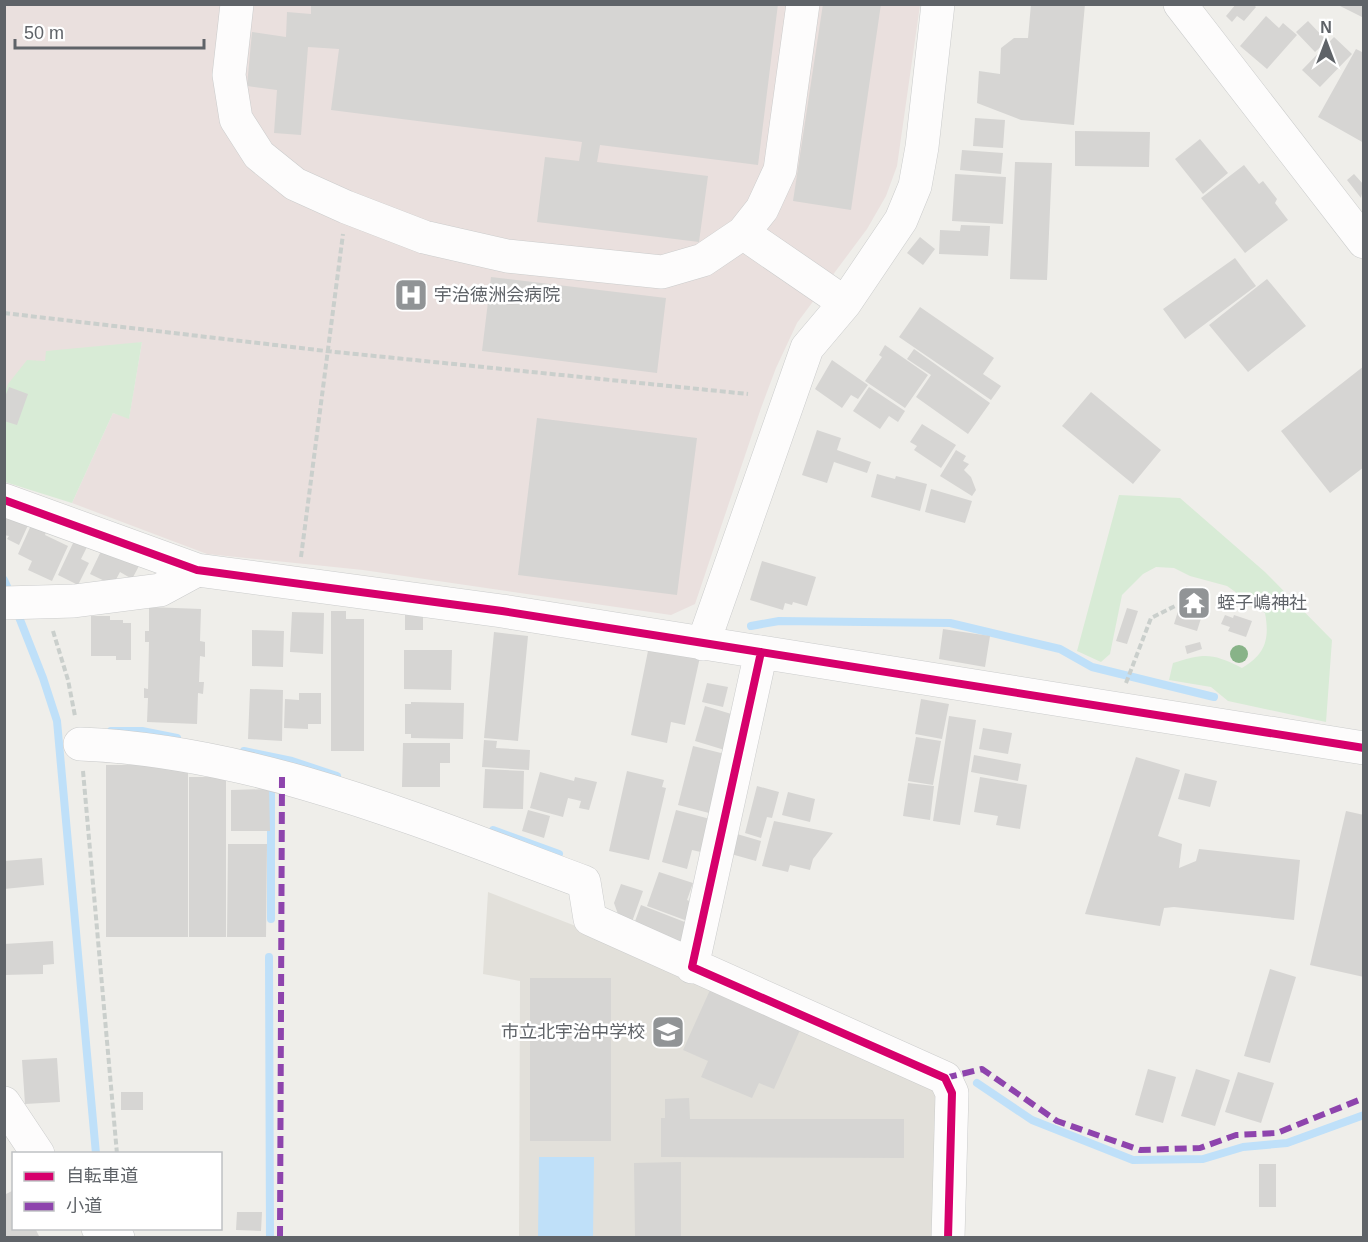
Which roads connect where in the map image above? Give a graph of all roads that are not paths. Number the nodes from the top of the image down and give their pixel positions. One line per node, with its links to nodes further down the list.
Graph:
1 (237, 4): 5 (street)
2 (802, 4): 5 (street)
3 (938, 4): 7 (street)
4 (1180, 4): 6 (street)
5 (743, 233): 7 (street)
6 (1364, 242)
7 (845, 303): 11 (street)
8 (4, 500): 9 (street)
9 (197, 570): 10 (street); 11 (street)
10 (26, 603)
11 (703, 644): 12 (street)
12 (761, 652): 14 (street); 15 (street)
13 (80, 744): 15 (street)
14 (1364, 748)
15 (692, 967): 20 (street)
16 (4, 1103): 17 (street)
17 (37, 1152)
18 (102, 1230): 19 (street)
19 (118, 1237)
20 (948, 1238)

